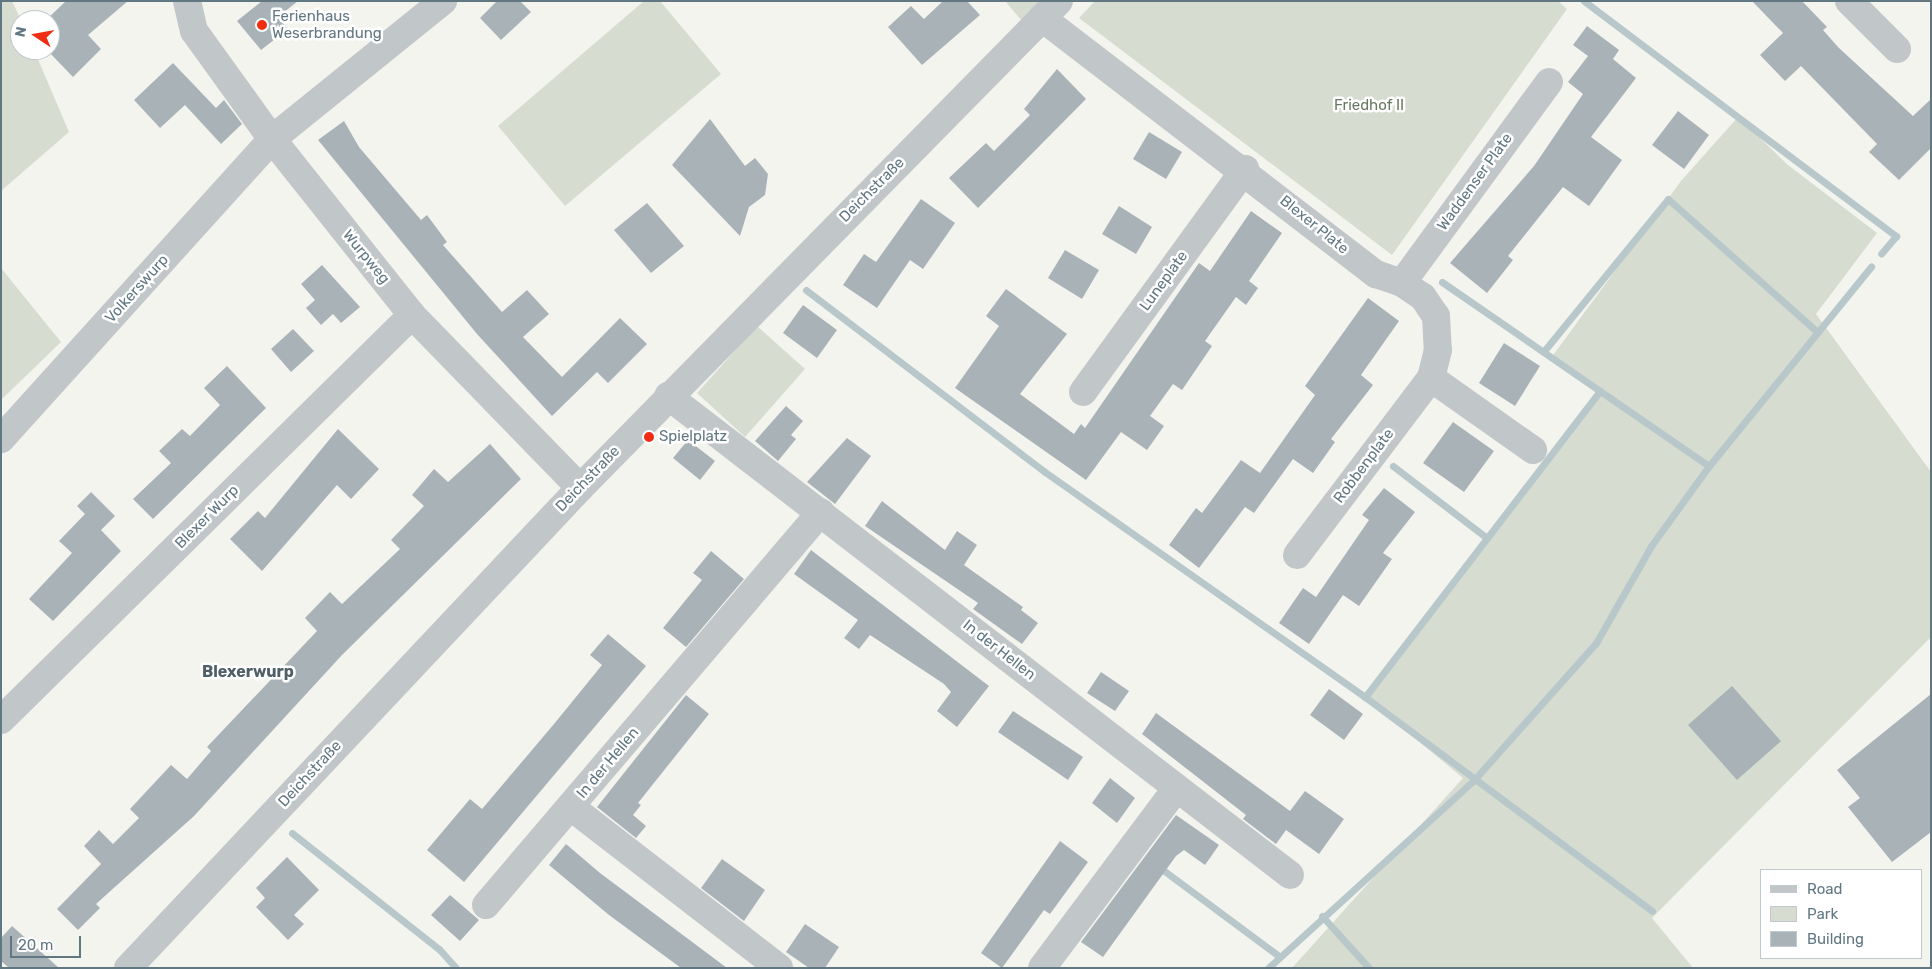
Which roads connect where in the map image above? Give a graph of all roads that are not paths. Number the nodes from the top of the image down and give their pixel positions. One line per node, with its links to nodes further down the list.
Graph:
1 (187, 1): 7 (street, Wurpweg)
2 (443, 1): 7 (street, Volkerswurp)
3 (1849, 1): 5 (street)
4 (1050, 10): 8 (street, Blexer Plate); 13 (street, Deichstraße)
5 (1897, 49)
6 (1549, 82): 9 (street, Waddenser Plate)
7 (272, 139): 10 (street, Wurpweg); 14 (street, Volkerswurp)
8 (1245, 170): 9 (street, Blexer Plate); 12 (street, Luneplate)
9 (1402, 282): 11 (street, Blexer Plate)
10 (412, 315): 16 (street, Wurpweg); 19 (street, Blexer Wurp)
11 (1431, 378): 15 (street); 18 (street, Robbenplate)
12 (1083, 392)
13 (668, 396): 16 (street, Deichstraße); 17 (street, In der Hellen)
14 (1, 439)
15 (1533, 450)
16 (580, 488): 24 (street, Deichstraße)
17 (821, 512): 20 (street, In der Hellen); 21 (street, In der Hellen)
18 (1297, 554)
19 (1, 720)
20 (1176, 789): 22 (street, In der Hellen); 26 (street)
21 (571, 807): 23 (street, In der Hellen); 25 (street, In der Hellen)
22 (1290, 875)
23 (486, 905)
24 (134, 966)
25 (779, 968)
26 (1042, 968)

